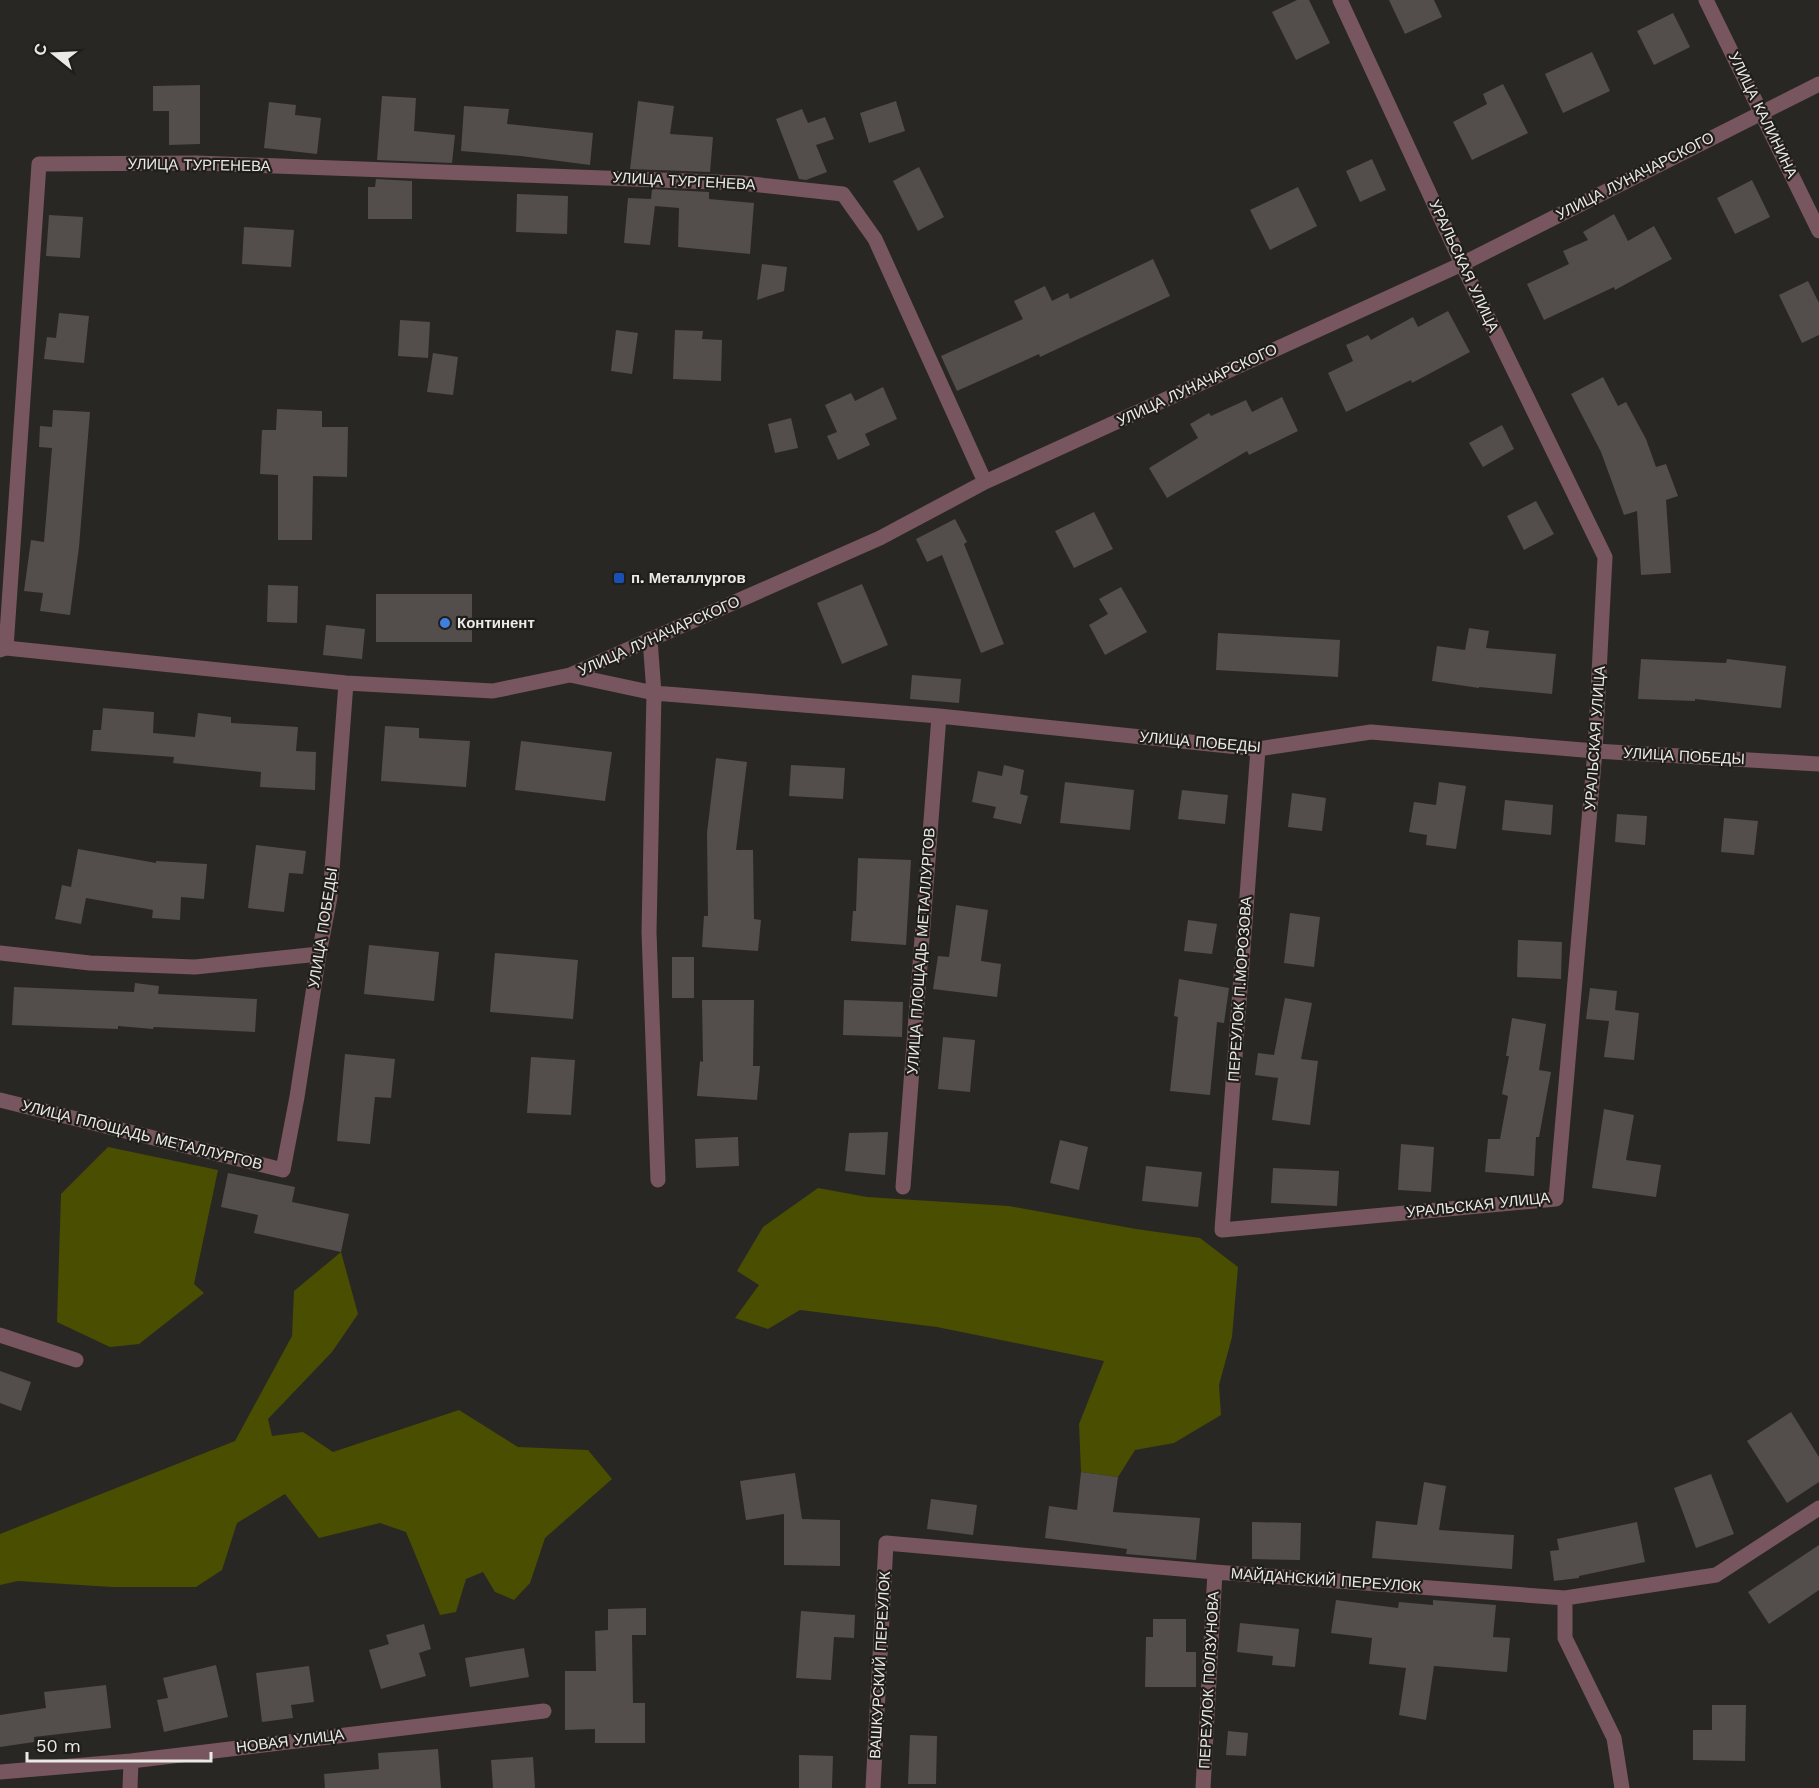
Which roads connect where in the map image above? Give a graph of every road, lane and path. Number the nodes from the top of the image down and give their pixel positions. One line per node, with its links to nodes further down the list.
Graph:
1 (1340, 0): 6 (street, УРАЛЬСКАЯ УЛИЦА)
2 (1706, 0): 4 (street, УЛИЦА КАЛИНИНА)
3 (1819, 84): 4 (street, УЛИЦА ЛУНАЧАРСКОГО)
4 (1761, 112): 5 (street, УЛИЦА КАЛИНИНА); 6 (street, УЛИЦА ЛУНАЧАРСКОГО)
5 (1819, 231)
6 (1462, 264): 7 (street, УЛИЦА ЛУНАЧАРСКОГО); 15 (street, УРАЛЬСКАЯ УЛИЦА)
7 (985, 482): 8 (street, УЛИЦА ЛУНАЧАРСКОГО); 9 (street, УЛИЦА ТУРГЕНЕВА)
8 (650, 639): 10 (street, УЛИЦА ЛУНАЧАРСКОГО); 12 (street)
9 (3, 649): 11 (street, УЛИЦА ПОБЕДЫ)
10 (570, 675): 11 (street, УЛИЦА ПОБЕДЫ); 12 (street, УЛИЦА ПОБЕДЫ)
11 (346, 683): 18 (street, УЛИЦА ПОБЕДЫ)
12 (654, 693): 13 (street, УЛИЦА ПОБЕДЫ); 21 (street)
13 (939, 716): 14 (street, УЛИЦА ПОБЕДЫ); 22 (street, УЛИЦА ПЛОЩАДЬ МЕТАЛЛУРГОВ)
14 (1258, 749): 15 (street, УЛИЦА ПОБЕДЫ); 23 (street, ПЕРЕУЛОК П.МОРОЗОВА)
15 (1595, 751): 16 (street, УЛИЦА ПОБЕДЫ); 23 (street, УРАЛЬСКАЯ УЛИЦА)
16 (1819, 764)
17 (0, 953): 18 (street)
18 (319, 954): 20 (street, УЛИЦА ПОБЕДЫ)
19 (0, 1100): 20 (street, УЛИЦА ПЛОЩАДЬ МЕТАЛЛУРГОВ)
20 (283, 1170)
21 (658, 1180)
22 (903, 1186)
23 (1222, 1230)
24 (0, 1335): 25 (street)
25 (76, 1360)
26 (1819, 1508): 29 (street, МАЙДАНСКИЙ ПЕРЕУЛОК)
27 (886, 1543): 28 (street, МАЙДАНСКИЙ ПЕРЕУЛОК); 34 (street, ВАШКУРСКИЙ ПЕРЕУЛОК)
28 (1215, 1572): 29 (street, МАЙДАНСКИЙ ПЕРЕУЛОК); 35 (street, ПЕРЕУЛОК ПОЛЗУНОВА)
29 (1565, 1598): 36 (street)
30 (544, 1711): 31 (street, НОВАЯ УЛИЦА)
31 (131, 1761): 32 (street, НОВАЯ УЛИЦА); 33 (street)
32 (0, 1772)
33 (130, 1788)
34 (873, 1788)
35 (1203, 1788)
36 (1622, 1788)

